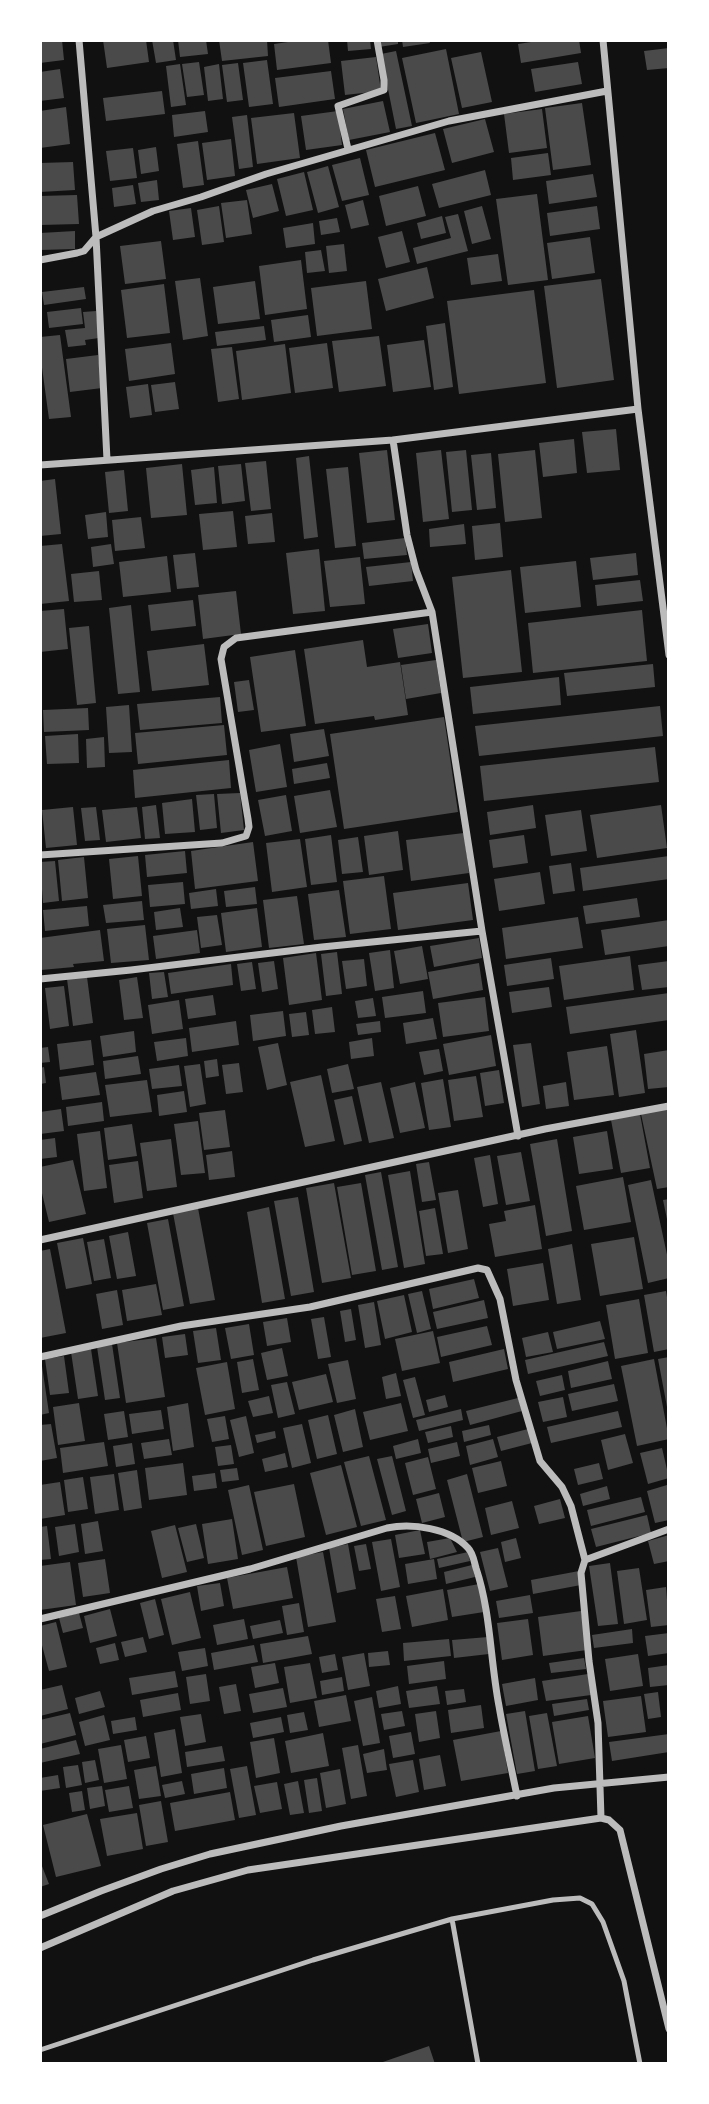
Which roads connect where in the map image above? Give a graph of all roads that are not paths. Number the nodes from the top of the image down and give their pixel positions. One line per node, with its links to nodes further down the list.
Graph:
1 (79, 40): 6 (street)
2 (377, 40): 5 (street)
3 (603, 40): 4 (street)
4 (607, 91): 5 (street); 8 (street)
5 (348, 149): 6 (street)
6 (96, 237): 7 (street); 10 (street)
7 (40, 260)
8 (638, 409): 9 (street); 13 (street)
9 (393, 440): 10 (street); 12 (street)
10 (107, 460): 11 (street)
11 (40, 465)
12 (432, 612): 14 (street); 15 (street)
13 (669, 655)
14 (40, 855)
15 (482, 931): 16 (street); 18 (street)
16 (40, 979)
17 (669, 1106): 18 (street)
18 (518, 1136): 19 (street)
19 (40, 1240)
20 (40, 1357): 22 (street)
21 (669, 1529): 22 (street)
22 (585, 1560): 25 (street)
23 (40, 1619): 26 (street)
24 (669, 1777): 25 (street)
25 (601, 1782): 26 (street); 27 (street)
26 (517, 1796): 28 (street)
27 (601, 1818): 30 (street); 31 (street)
28 (40, 1916)
29 (452, 1919): 32 (lane); 33 (lane); 34 (lane)
30 (40, 1948)
31 (669, 2029)
32 (40, 2050)
33 (478, 2064)
34 (640, 2064)

